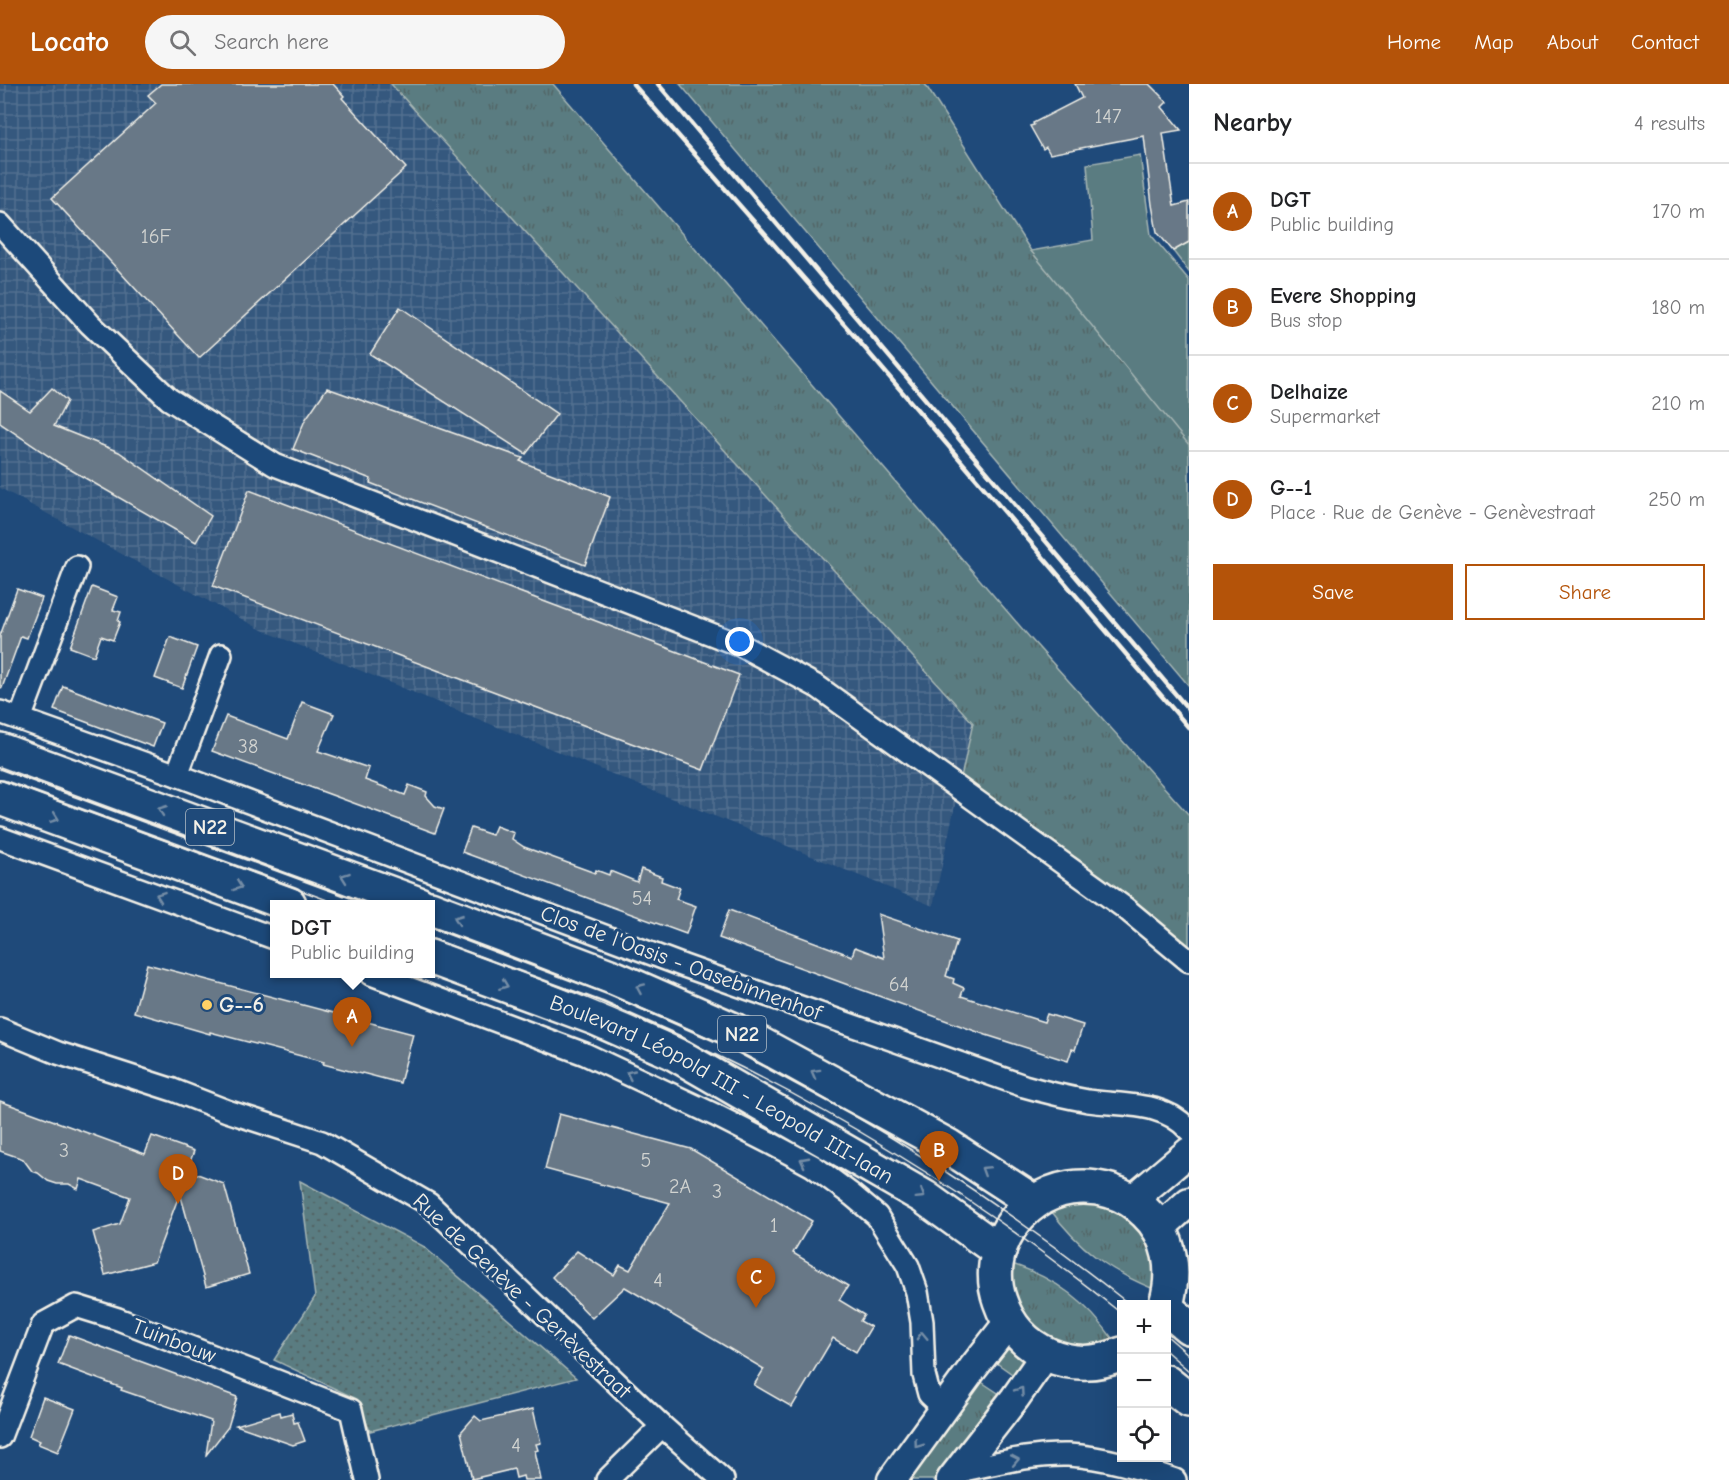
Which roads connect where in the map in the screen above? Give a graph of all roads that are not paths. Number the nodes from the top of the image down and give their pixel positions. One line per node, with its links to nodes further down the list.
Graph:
1 (0, 224): 15 (street)
2 (77, 567): 5 (street)
3 (221, 655): 7 (street)
4 (0, 711): 5 (street, Clos de l'Oasis - Oasebinnenhof)
5 (20, 719): 7 (street, Clos de l'Oasis - Oasebinnenhof)
6 (0, 750): 11 (main road, N22, one-way to 6)
7 (177, 776): 18 (street, Clos de l'Oasis - Oasebinnenhof)
8 (0, 798): 10 (main road, N22, one-way to 10)
9 (0, 838): 13 (street, one-way to 9)
10 (278, 900)
11 (408, 900)
12 (435, 910): 21 (main road, N22, one-way to 12)
13 (270, 937)
14 (435, 959): 24 (main road, Boulevard Léopold III - Leopold III-laan / N22, one-way to 24)
15 (1189, 961)
16 (382, 978): 33 (street, one-way to 16)
17 (0, 1029): 34 (street, Rue de Genève - Genèvestraat)
18 (1189, 1130)
19 (1189, 1152): 20 (street)
20 (1132, 1200): 21 (main road); 23 (main road)
21 (1034, 1202): 24 (main road)
22 (1189, 1202): 23 (street)
23 (1159, 1228): 25 (main road)
24 (999, 1251): 27 (main road)
25 (1168, 1300)
26 (1171, 1311): 28 (main road)
27 (1009, 1322): 29 (main road); 33 (street)
28 (1189, 1327)
29 (1045, 1354): 30 (main road); 36 (street, one-way to 29)
30 (1117, 1356)
31 (1171, 1385): 32 (main road)
32 (1189, 1400)
33 (944, 1408): 40 (street, one-way to 40)
34 (662, 1426): 38 (street); 39 (street, Rue de Genève - Genèvestraat)
35 (0, 1437): 37 (street, Tuinbouw)
36 (954, 1475): 41 (street, one-way to 41)
37 (367, 1480)
38 (607, 1480)
39 (723, 1480)
40 (892, 1480)
41 (1175, 1480)

